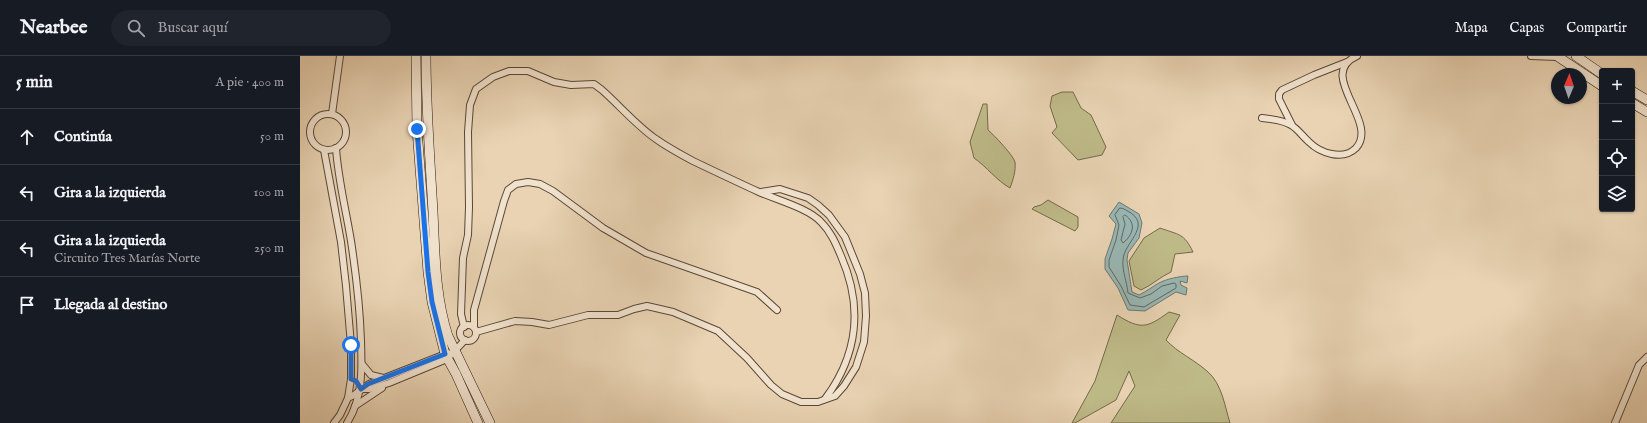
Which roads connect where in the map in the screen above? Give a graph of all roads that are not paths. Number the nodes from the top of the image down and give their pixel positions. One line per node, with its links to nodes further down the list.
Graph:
1 (340, 56): 15 (street)
2 (416, 56): 26 (street)
3 (426, 56): 25 (street)
4 (1357, 56): 8 (street)
5 (1531, 56): 6 (street)
6 (1558, 56): 10 (street)
7 (1576, 56): 9 (street)
8 (1347, 62): 17 (street); 17 (street)
9 (1599, 72)
10 (1599, 84)
11 (1635, 94): 12 (street)
12 (1647, 100)
13 (1634, 104): 14 (street)
14 (1647, 112)
15 (332, 114): 18 (street); 19 (street)
16 (1262, 118): 17 (street)
17 (1292, 125)
18 (336, 148): 19 (street); 28 (street)
19 (324, 150): 29 (street)
20 (759, 192): 22 (street); 33 (street); 33 (street)
21 (777, 310): 23 (street)
22 (464, 327): 23 (street); 24 (street)
23 (475, 330): 24 (street); 33 (street)
24 (465, 340): 25 (street)
25 (456, 351): 26 (street); 38 (street)
26 (446, 356): 30 (street); 37 (street)
27 (1647, 357): 39 (street)
28 (362, 363): 30 (street); 31 (street)
29 (351, 379): 31 (street); 32 (street)
30 (388, 381): 31 (street); 34 (street)
31 (361, 389): 32 (street); 34 (street)
32 (348, 398): 35 (street)
33 (825, 399)
34 (355, 406): 36 (street)
35 (334, 423)
36 (347, 423)
37 (478, 423)
38 (490, 423)
39 (1616, 423)

